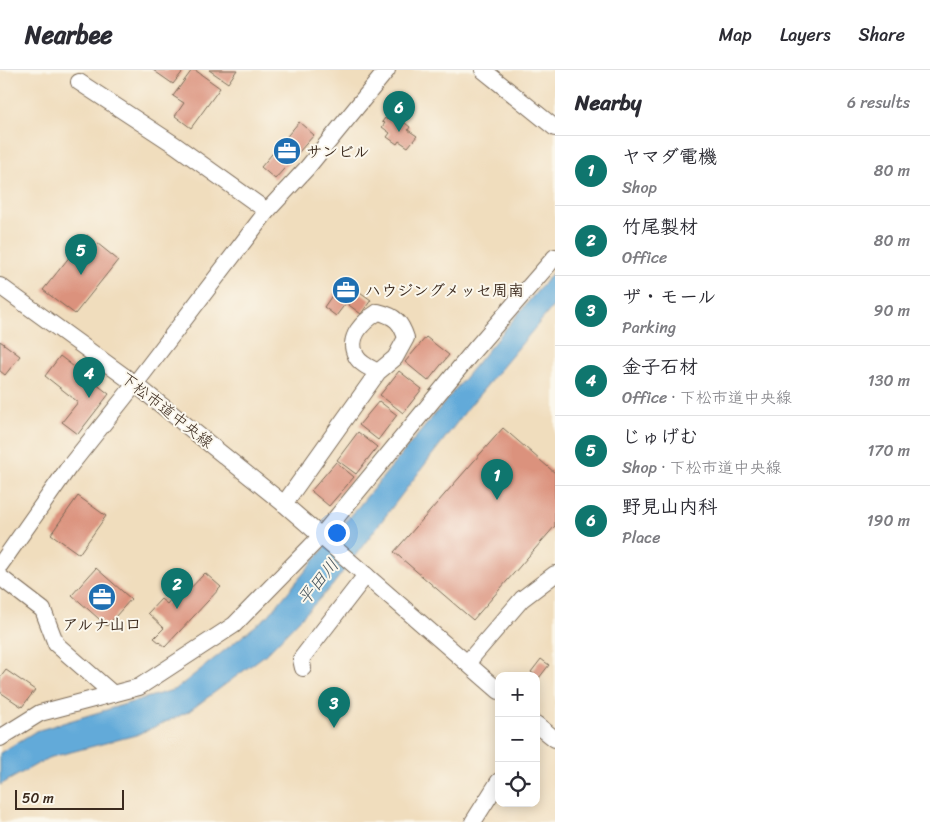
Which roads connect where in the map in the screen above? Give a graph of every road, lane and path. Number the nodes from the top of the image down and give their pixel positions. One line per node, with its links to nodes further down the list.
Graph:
1 (388, 70): 5 (street)
2 (483, 70): 4 (street)
3 (79, 82): 5 (street)
4 (555, 128)
5 (267, 211): 9 (street)
6 (555, 257): 11 (street)
7 (0, 286): 9 (street, 下松市道中央線)
8 (378, 372): 10 (street)
9 (135, 384): 10 (street, 下松市道中央線); 12 (street)
10 (284, 504): 11 (street, 下松市道中央線)
11 (324, 539): 13 (street, 下松市道中央線); 19 (street)
12 (0, 565)
13 (360, 570): 16 (street); 17 (street)
14 (555, 574): 16 (street)
15 (0, 577): 19 (street)
16 (467, 662): 18 (street)
17 (303, 668)
18 (495, 687)
19 (113, 694): 21 (street)
20 (540, 729): 22 (street)
21 (0, 738)
22 (555, 740)
23 (495, 787): 24 (street)
24 (473, 822)

